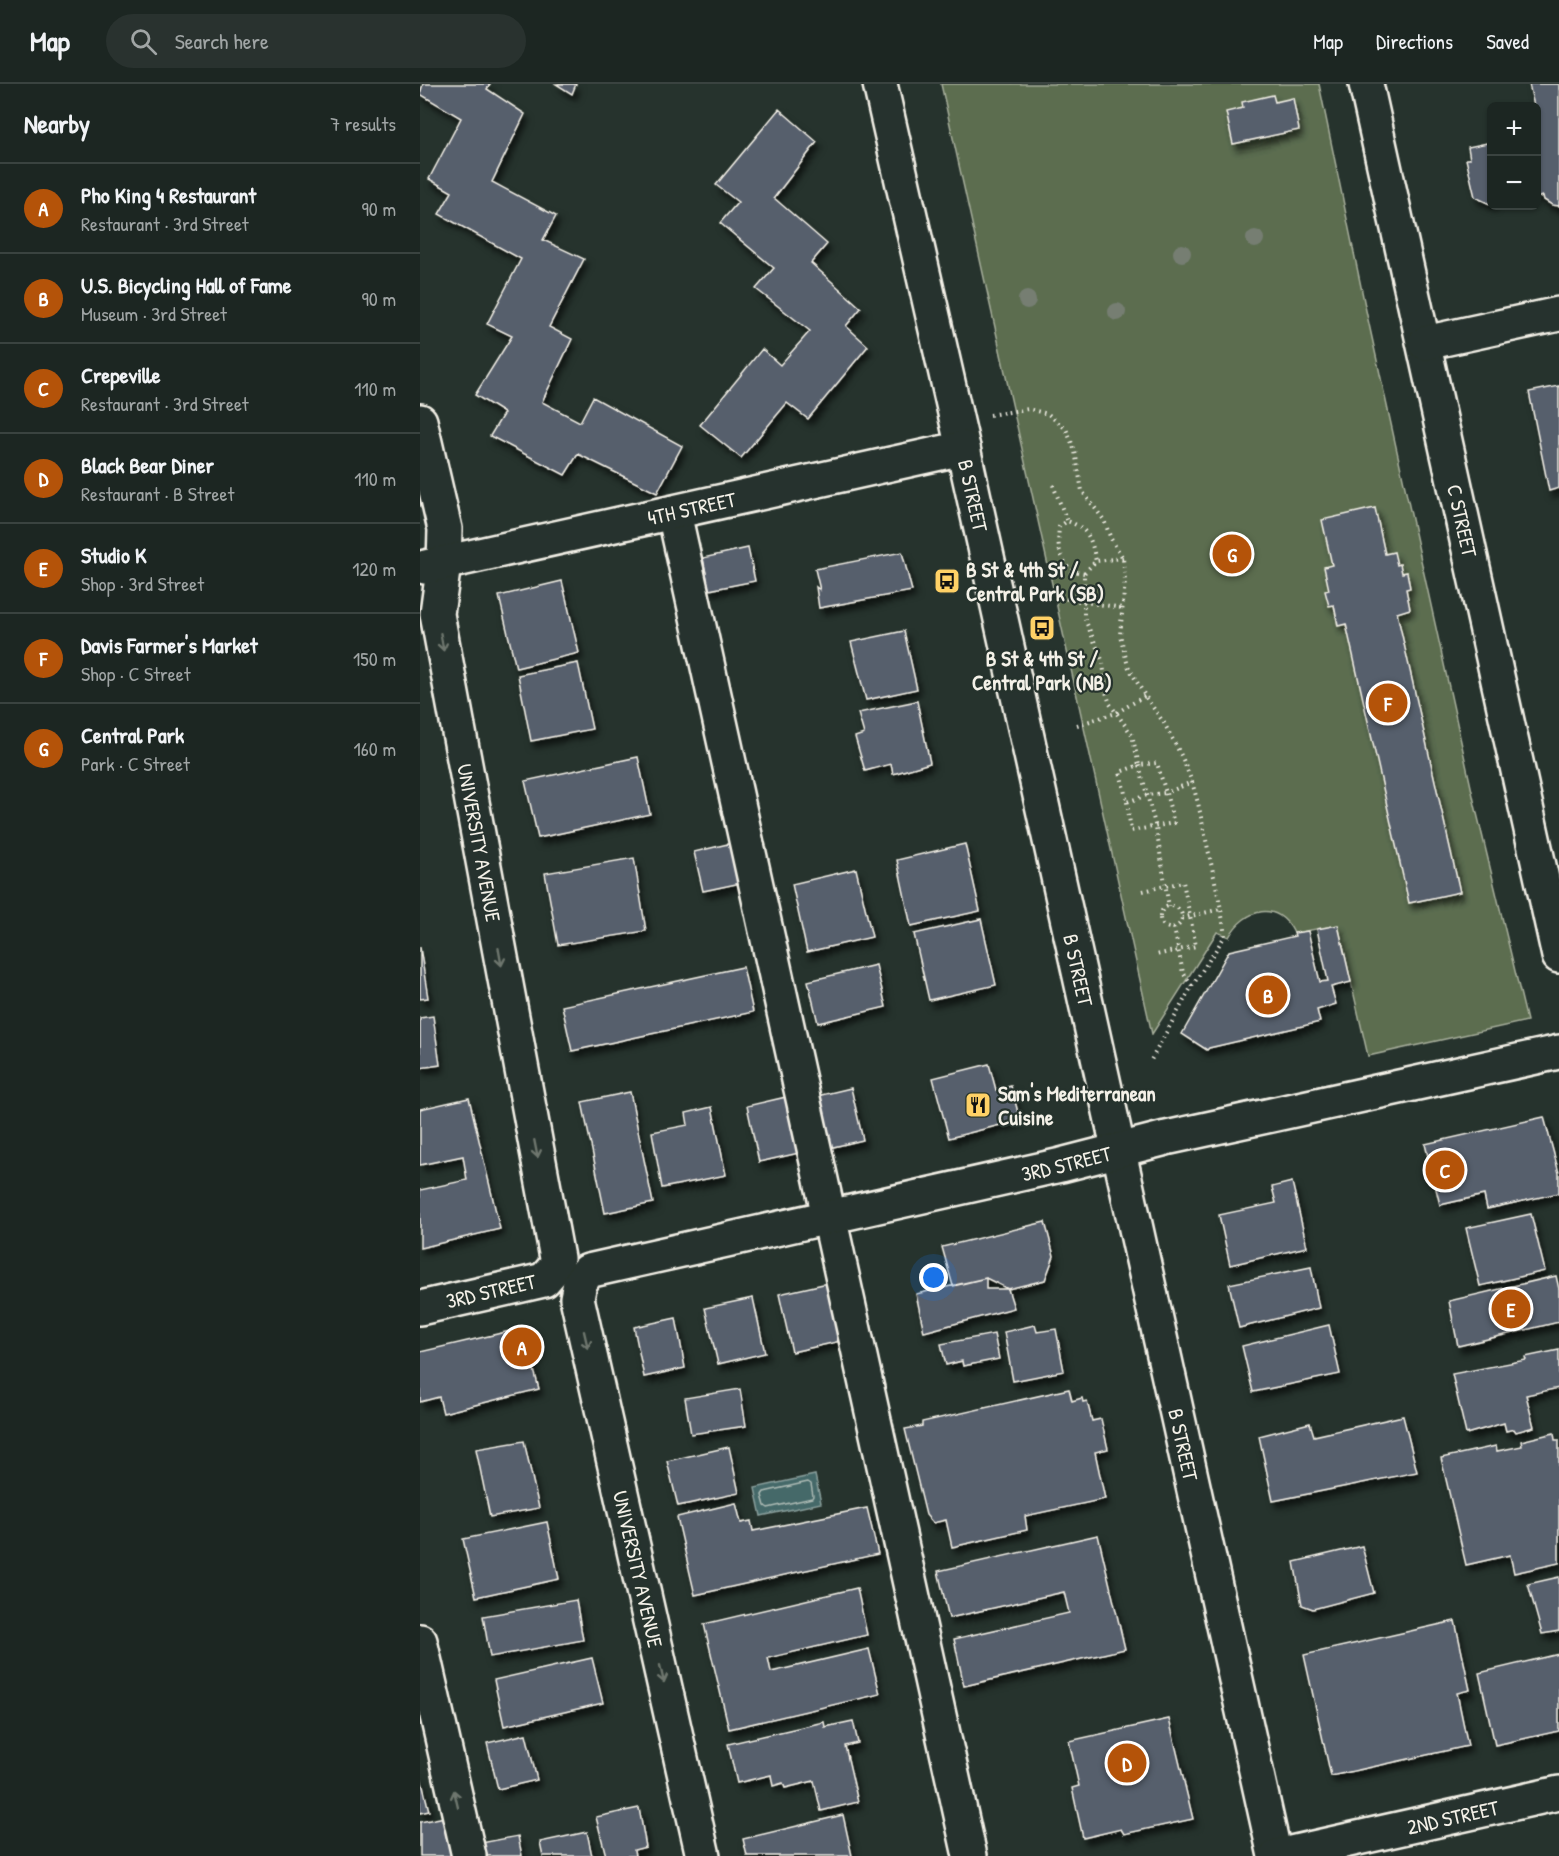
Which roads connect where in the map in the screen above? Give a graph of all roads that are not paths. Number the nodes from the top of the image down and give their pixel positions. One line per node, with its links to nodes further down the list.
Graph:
1 (880, 84): 6 (street, B STREET)
2 (1366, 84): 4 (street, C STREET)
3 (1559, 314): 4 (street)
4 (1425, 343): 9 (street, C STREET)
5 (420, 421): 8 (street, UNIVERSITY AVENUE)
6 (960, 435): 7 (street, 4TH STREET); 11 (street, B STREET)
7 (674, 513): 8 (street, 4TH STREET); 12 (street)
8 (432, 566): 13 (street, UNIVERSITY AVENUE, one-way to 13)
9 (1559, 956)
10 (1559, 1052): 11 (street, 3RD STREET)
11 (1119, 1150): 12 (street, 3RD STREET); 20 (street, B STREET)
12 (830, 1217): 13 (street, 3RD STREET); 19 (street)
13 (568, 1274): 14 (street, 3RD STREET); 18 (street, UNIVERSITY AVENUE, one-way to 18)
14 (420, 1308)
15 (420, 1641): 17 (street, one-way to 15)
16 (1559, 1793): 20 (street, 2ND STREET)
17 (469, 1856)
18 (703, 1856)
19 (970, 1856)
20 (1276, 1856)

